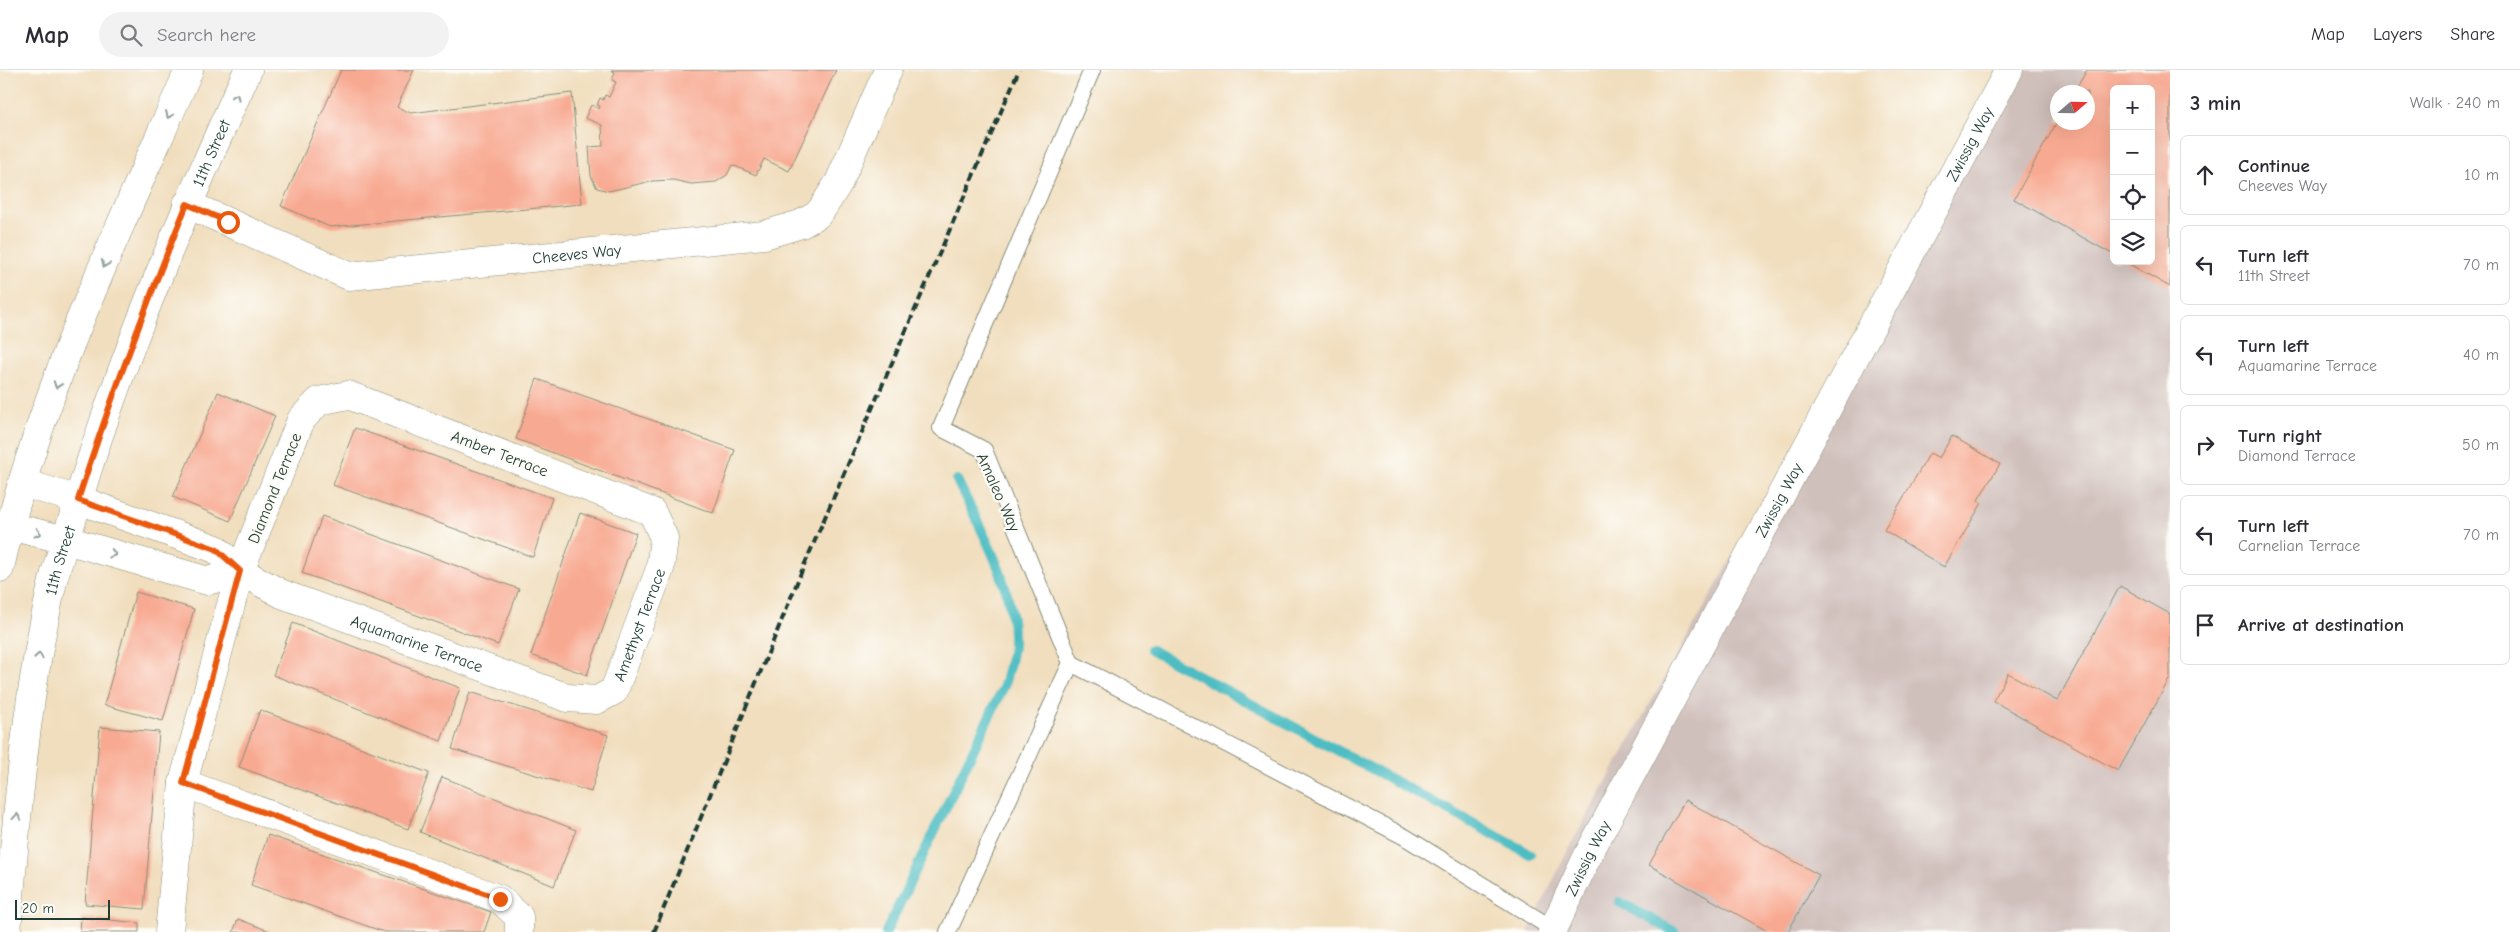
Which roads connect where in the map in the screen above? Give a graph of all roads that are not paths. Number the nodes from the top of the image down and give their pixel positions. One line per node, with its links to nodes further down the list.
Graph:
1 (189, 70): 8 (street, one-way to 8)
2 (248, 70): 6 (street, 11th Street, one-way to 2)
3 (888, 70): 6 (street, Cheeves Way)
4 (1092, 70): 15 (lane, Amaleo Way)
5 (2009, 70): 18 (street, Zwissig Way)
6 (187, 204): 9 (street, 11th Street)
7 (319, 402): 11 (street, Amber Terrace); 14 (street, Diamond Terrace)
8 (23, 484): 9 (street, Aquamarine Terrace); 10 (street)
9 (78, 500): 12 (street, 11th Street); 14 (street, Aquamarine Terrace)
10 (9, 526): 12 (street, one-way to 12); 13 (street)
11 (664, 538): 16 (street, Amethyst Terrace)
12 (66, 540): 14 (street, one-way to 14); 19 (street, 11th Street, one-way to 12)
13 (0, 568)
14 (240, 571): 16 (street, Aquamarine Terrace); 17 (street, Diamond Terrace)
15 (1071, 663): 18 (lane); 22 (lane)
16 (597, 700)
17 (183, 783): 20 (street, Diamond Terrace); 21 (street)
18 (1553, 931)
19 (7, 932)
20 (169, 932)
21 (519, 932)
22 (948, 932)

